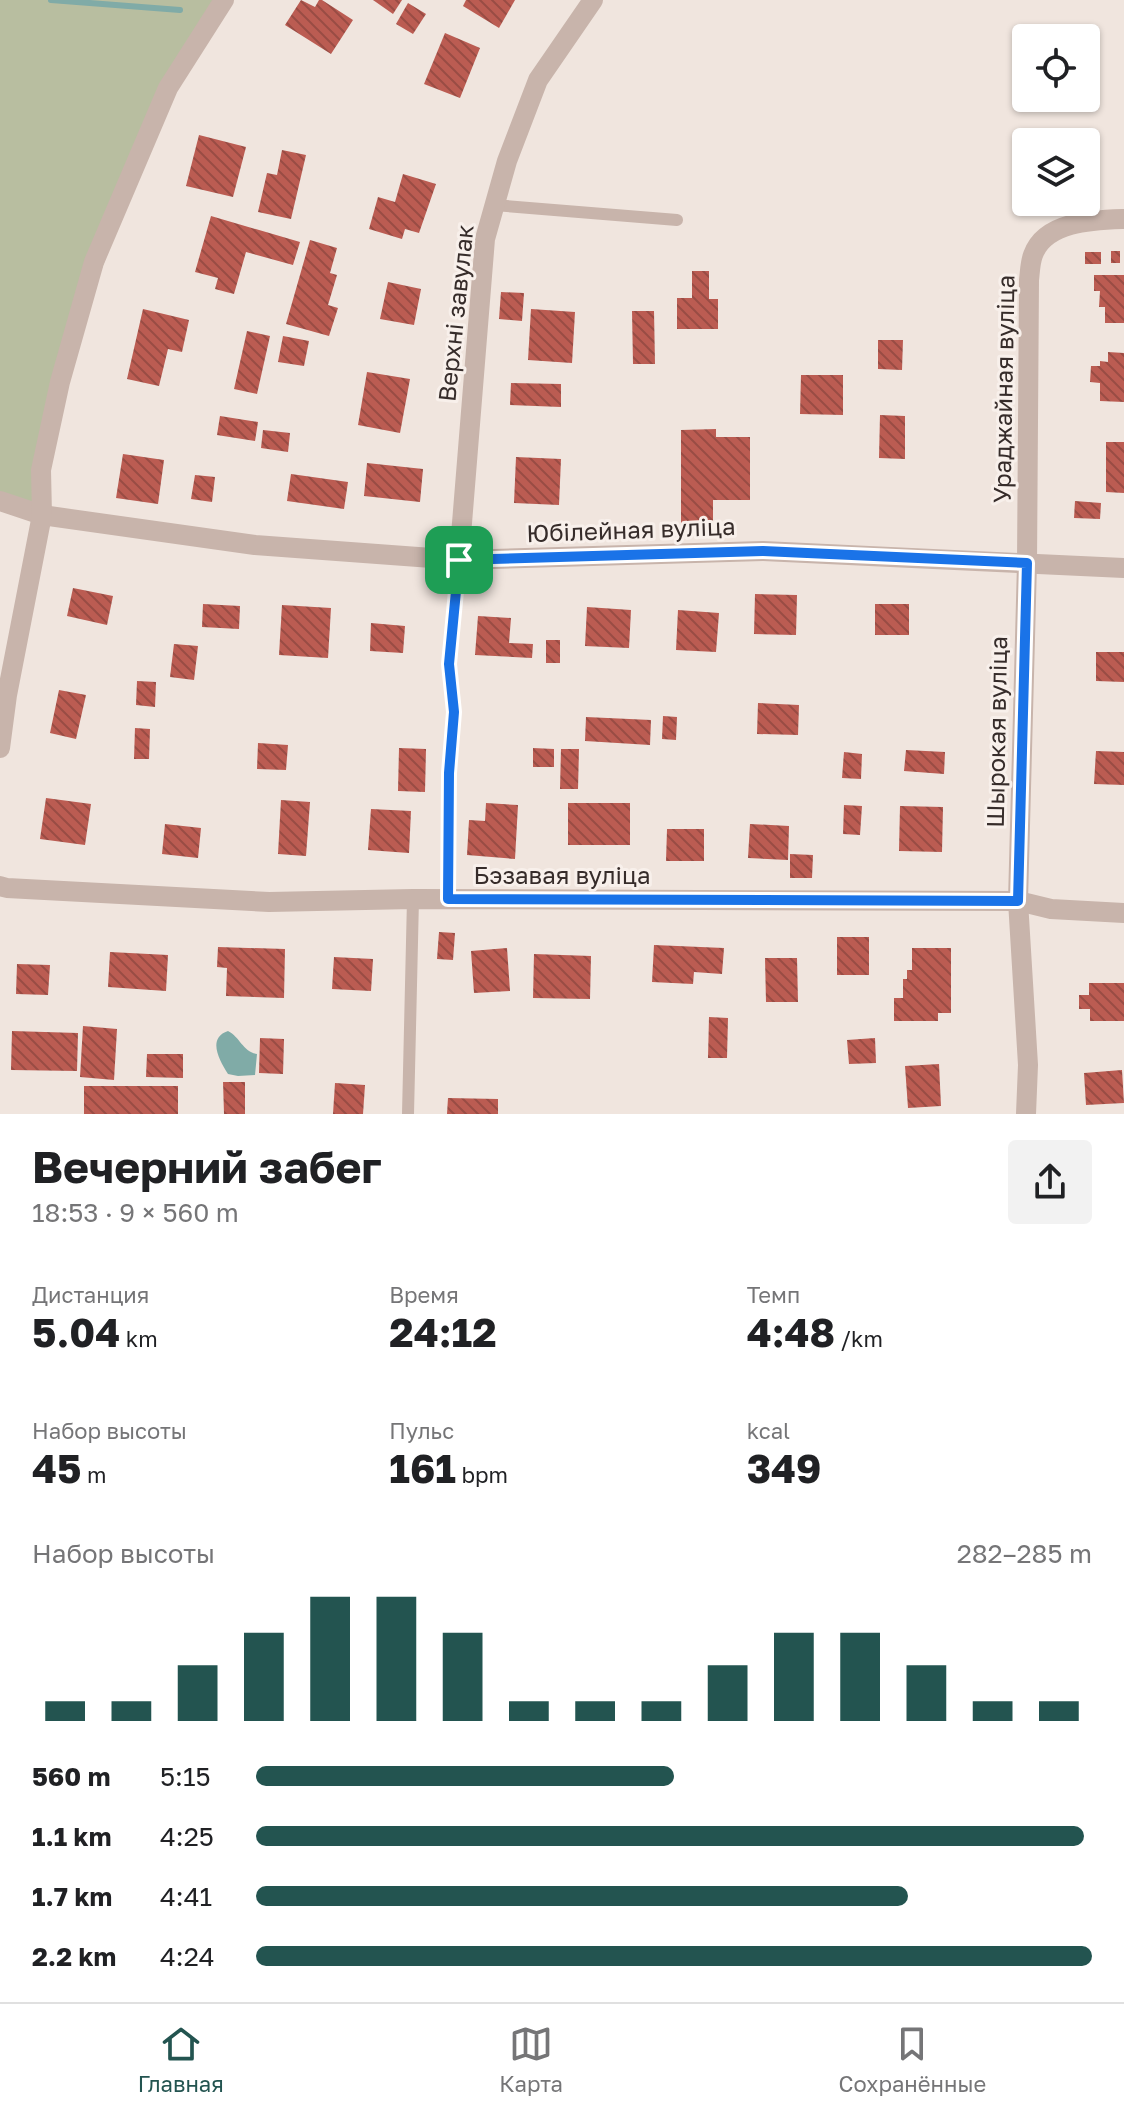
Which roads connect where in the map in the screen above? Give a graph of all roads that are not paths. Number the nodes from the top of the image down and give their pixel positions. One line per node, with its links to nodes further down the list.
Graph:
1 (224, 0): 7 (street)
2 (593, 0): 3 (street, Верхні завулак)
3 (494, 205): 5 (lane); 8 (street, Верхні завулак)
4 (1124, 219): 9 (street, Ураджайная вуліца)
5 (677, 220)
6 (0, 501): 7 (street, Юбілейная вуліца)
7 (42, 515): 8 (street, Юбілейная вуліца); 11 (street)
8 (459, 560): 9 (street, Юбілейная вуліца); 14 (lane)
9 (1027, 563): 10 (street, Юбілейная вуліца); 15 (street, Шырокая вуліца)
10 (1124, 568)
11 (0, 748)
12 (0, 886): 13 (street, Бэзавая вуліца)
13 (413, 899): 14 (street, Бэзавая вуліца); 17 (lane)
14 (448, 899): 15 (street, Бэзавая вуліца)
15 (1018, 901): 16 (street, Бэзавая вуліца); 18 (street, Шырокая вуліца)
16 (1124, 913)
17 (408, 1114)
18 (1026, 1114)

